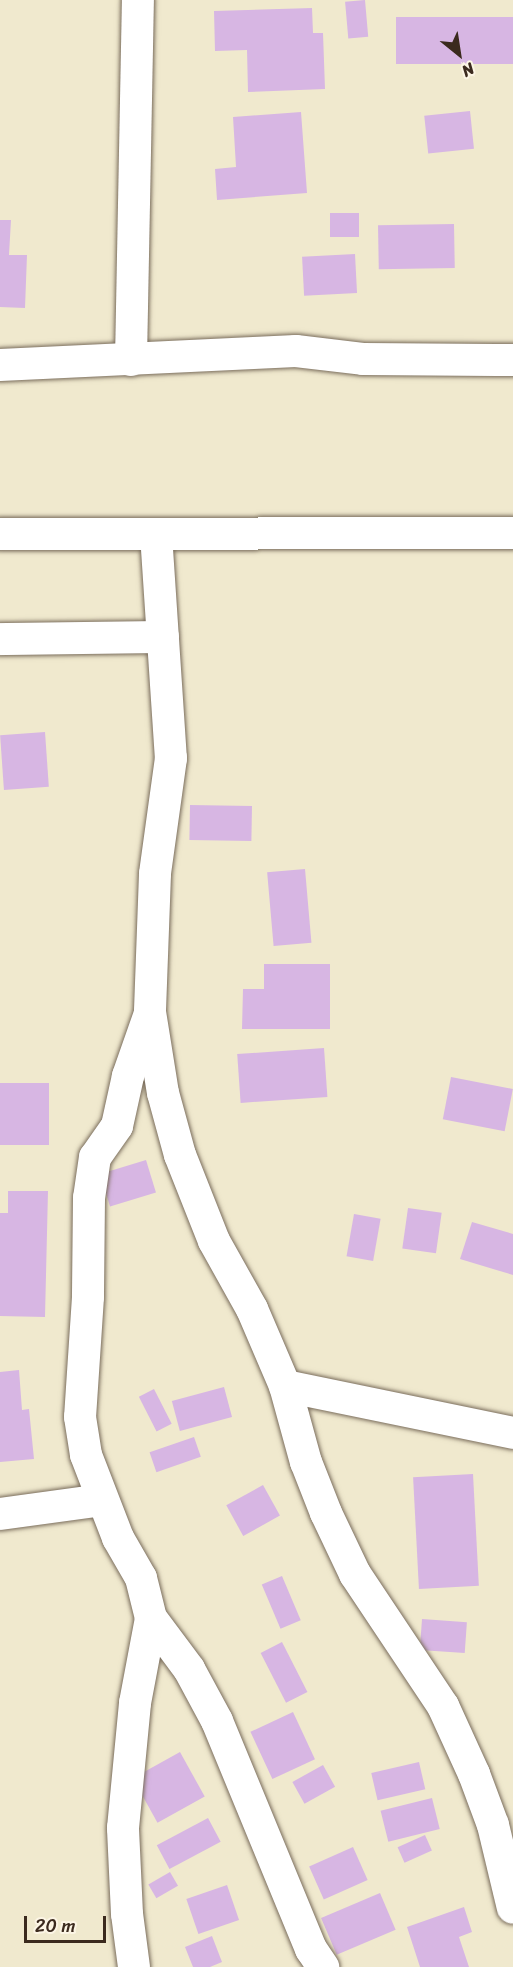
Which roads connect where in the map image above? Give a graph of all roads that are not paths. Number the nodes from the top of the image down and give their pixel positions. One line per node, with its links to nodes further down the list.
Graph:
1 (138, 0): 2 (street)
2 (131, 360): 3 (street); 4 (street)
3 (513, 360)
4 (0, 365)
5 (513, 533): 7 (street)
6 (0, 534): 7 (street)
7 (156, 534): 8 (street)
8 (163, 637): 9 (street); 10 (street)
9 (0, 639)
10 (150, 1012): 11 (street); 12 (street)
11 (163, 1093): 12 (street); 13 (street)
12 (117, 1126): 15 (street)
13 (285, 1386): 14 (street); 18 (street)
14 (513, 1433)
15 (102, 1500): 16 (street); 17 (street)
16 (0, 1514)
17 (151, 1618): 19 (street); 20 (street)
18 (513, 1908)
19 (134, 1967)
20 (323, 1967)

